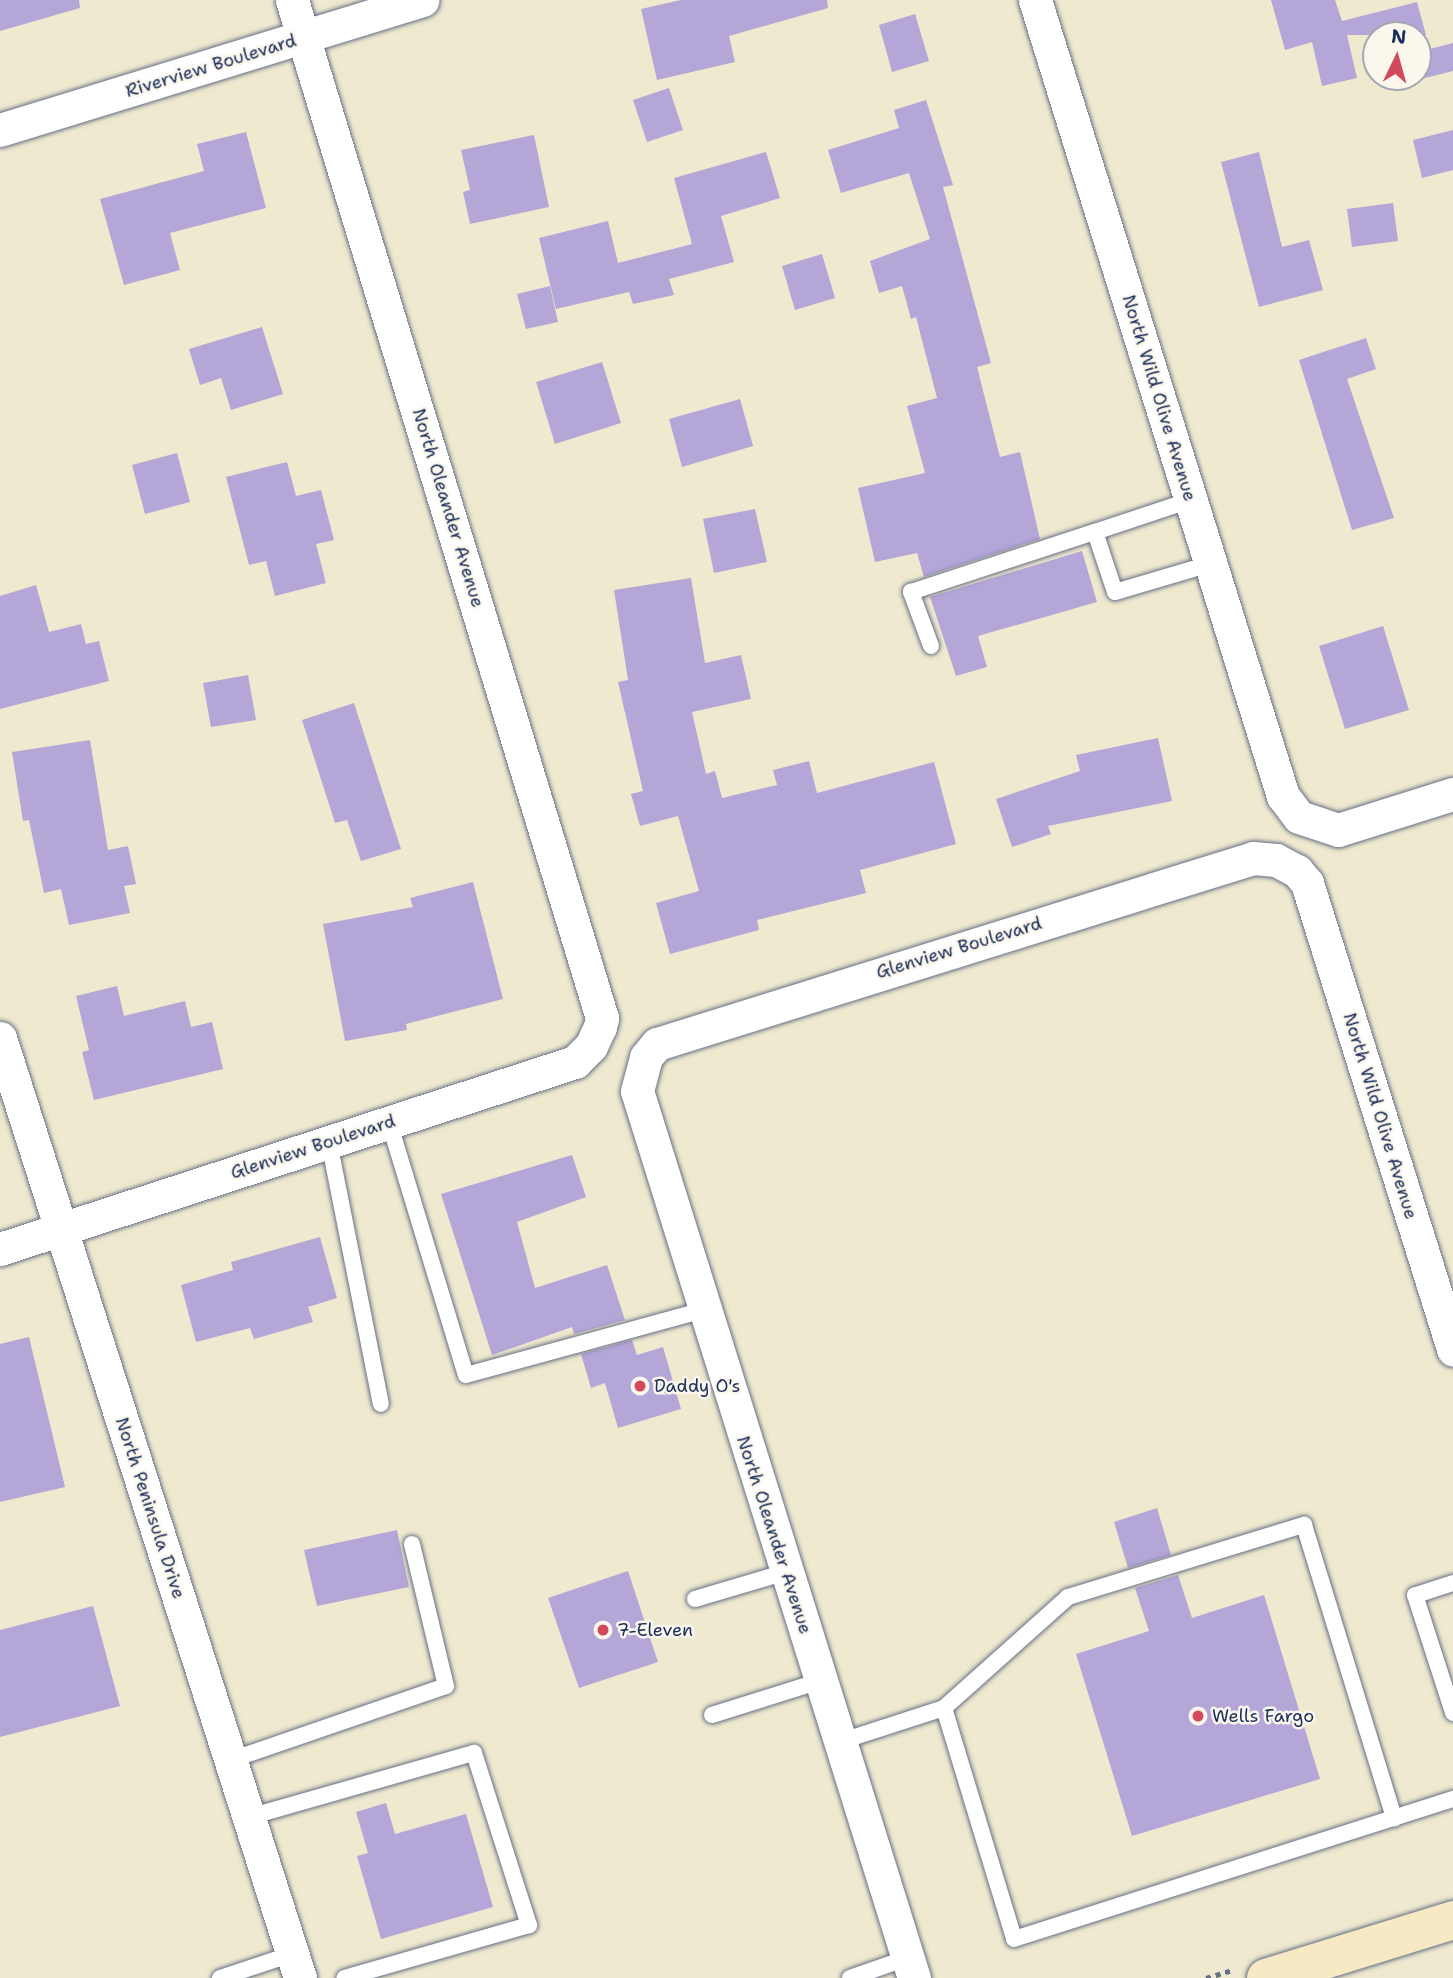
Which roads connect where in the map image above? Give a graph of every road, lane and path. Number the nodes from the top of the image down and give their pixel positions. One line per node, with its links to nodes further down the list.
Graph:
1 (292, 0): 4 (street, North Oleander Avenue)
2 (422, 0): 4 (street, Riverview Boulevard)
3 (1035, 0): 6 (street, North Wild Olive Avenue)
4 (303, 38): 5 (street, Riverview Boulevard); 12 (street, North Oleander Avenue)
5 (0, 130)
6 (1191, 500): 7 (lane); 8 (street, North Wild Olive Avenue)
7 (1095, 532): 8 (lane); 9 (lane)
8 (1210, 564): 10 (street, North Wild Olive Avenue)
9 (931, 646)
10 (1453, 794)
11 (1307, 883): 14 (street, Glenview Boulevard); 20 (street, North Wild Olive Avenue)
12 (602, 1018): 15 (street, Glenview Boulevard)
13 (0, 1038): 17 (street, North Peninsula Drive)
14 (636, 1091): 19 (street, North Oleander Avenue)
15 (388, 1122): 16 (street, Glenview Boulevard); 19 (lane)
16 (329, 1142): 17 (street, Glenview Boulevard); 21 (lane)
17 (62, 1229): 18 (street, Glenview Boulevard); 31 (street, North Peninsula Drive)
18 (0, 1249)
19 (703, 1310): 23 (street, North Oleander Avenue)
20 (1453, 1350)
21 (380, 1404)
22 (412, 1544): 31 (lane)
23 (786, 1572): 25 (lane); 26 (street, North Oleander Avenue)
24 (1453, 1583): 28 (lane)
25 (695, 1599)
26 (820, 1681): 29 (lane); 30 (street, North Oleander Avenue)
27 (944, 1708): 30 (lane); 34 (lane); 34 (lane)
28 (1453, 1713)
29 (712, 1715)
30 (839, 1742): 37 (street, North Oleander Avenue)
31 (231, 1760): 33 (street, North Peninsula Drive)
32 (1453, 1799): 34 (lane)
33 (249, 1817): 36 (street, North Peninsula Drive); 39 (lane)
34 (1394, 1818)
35 (1453, 1920): 41 (main road)
36 (296, 1966): 38 (lane)
37 (911, 1968): 40 (lane)
38 (220, 1978)
39 (344, 1978)
40 (850, 1978)
41 (1266, 1978)

